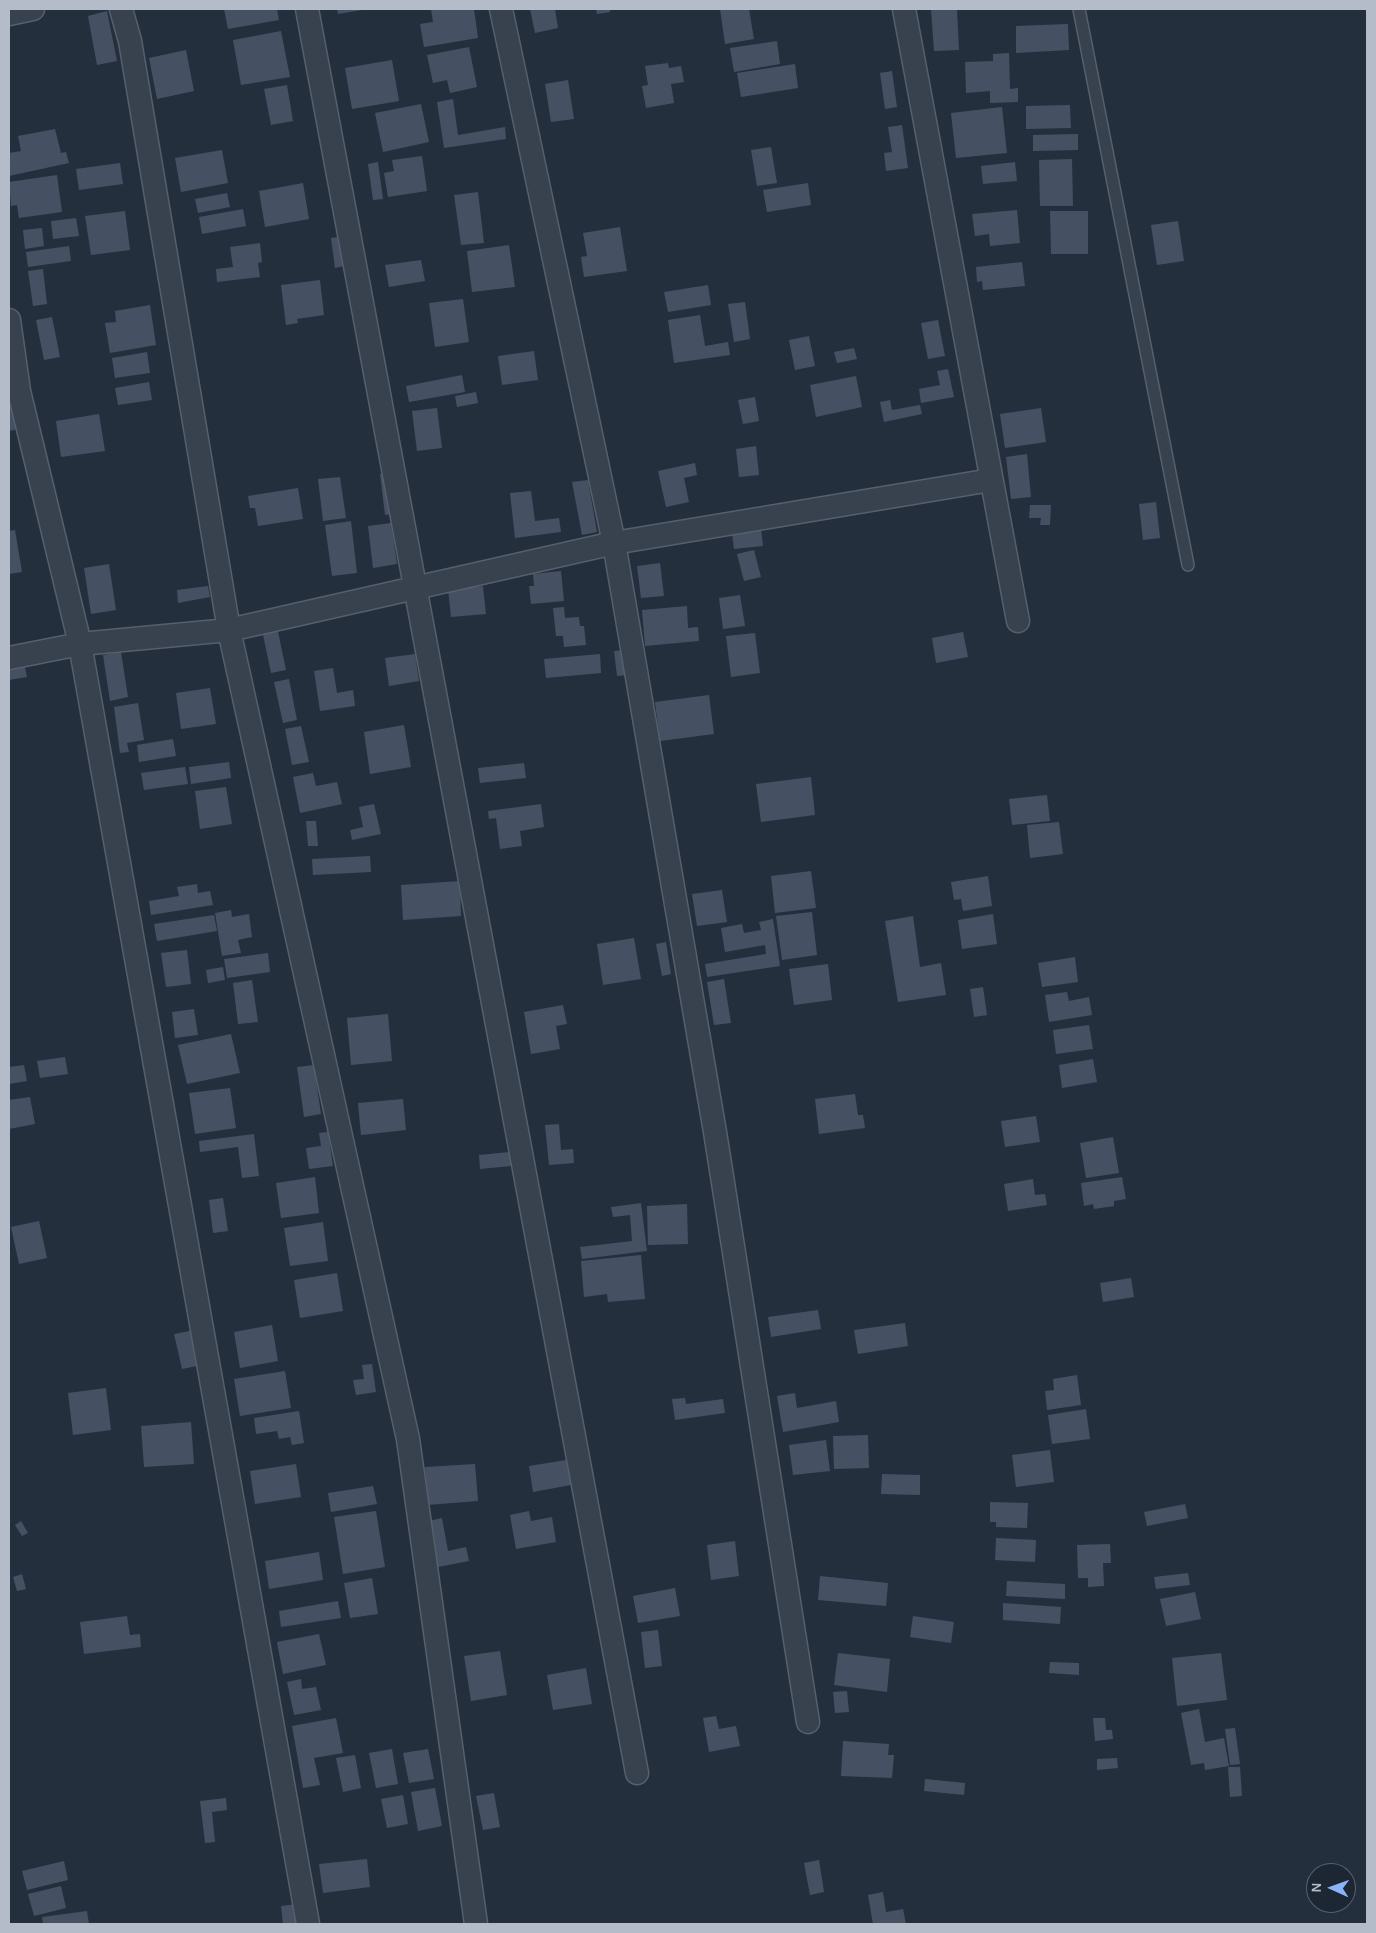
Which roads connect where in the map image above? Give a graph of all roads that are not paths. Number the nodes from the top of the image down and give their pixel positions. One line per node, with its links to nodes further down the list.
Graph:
1 (33, 9): 7 (street)
2 (122, 9): 14 (street)
3 (308, 9): 12 (street)
4 (501, 9): 10 (street)
5 (904, 9): 9 (street)
6 (1079, 9): 11 (lane)
7 (9, 14)
8 (9, 320): 15 (street)
9 (992, 480): 10 (street); 13 (street)
10 (614, 544): 12 (street); 17 (street)
11 (1188, 565)
12 (415, 588): 14 (street); 18 (street)
13 (1018, 621)
14 (229, 630): 15 (street); 20 (street)
15 (80, 644): 16 (street); 19 (street)
16 (9, 658)
17 (808, 1722)
18 (637, 1773)
19 (308, 1924)
20 (476, 1924)

